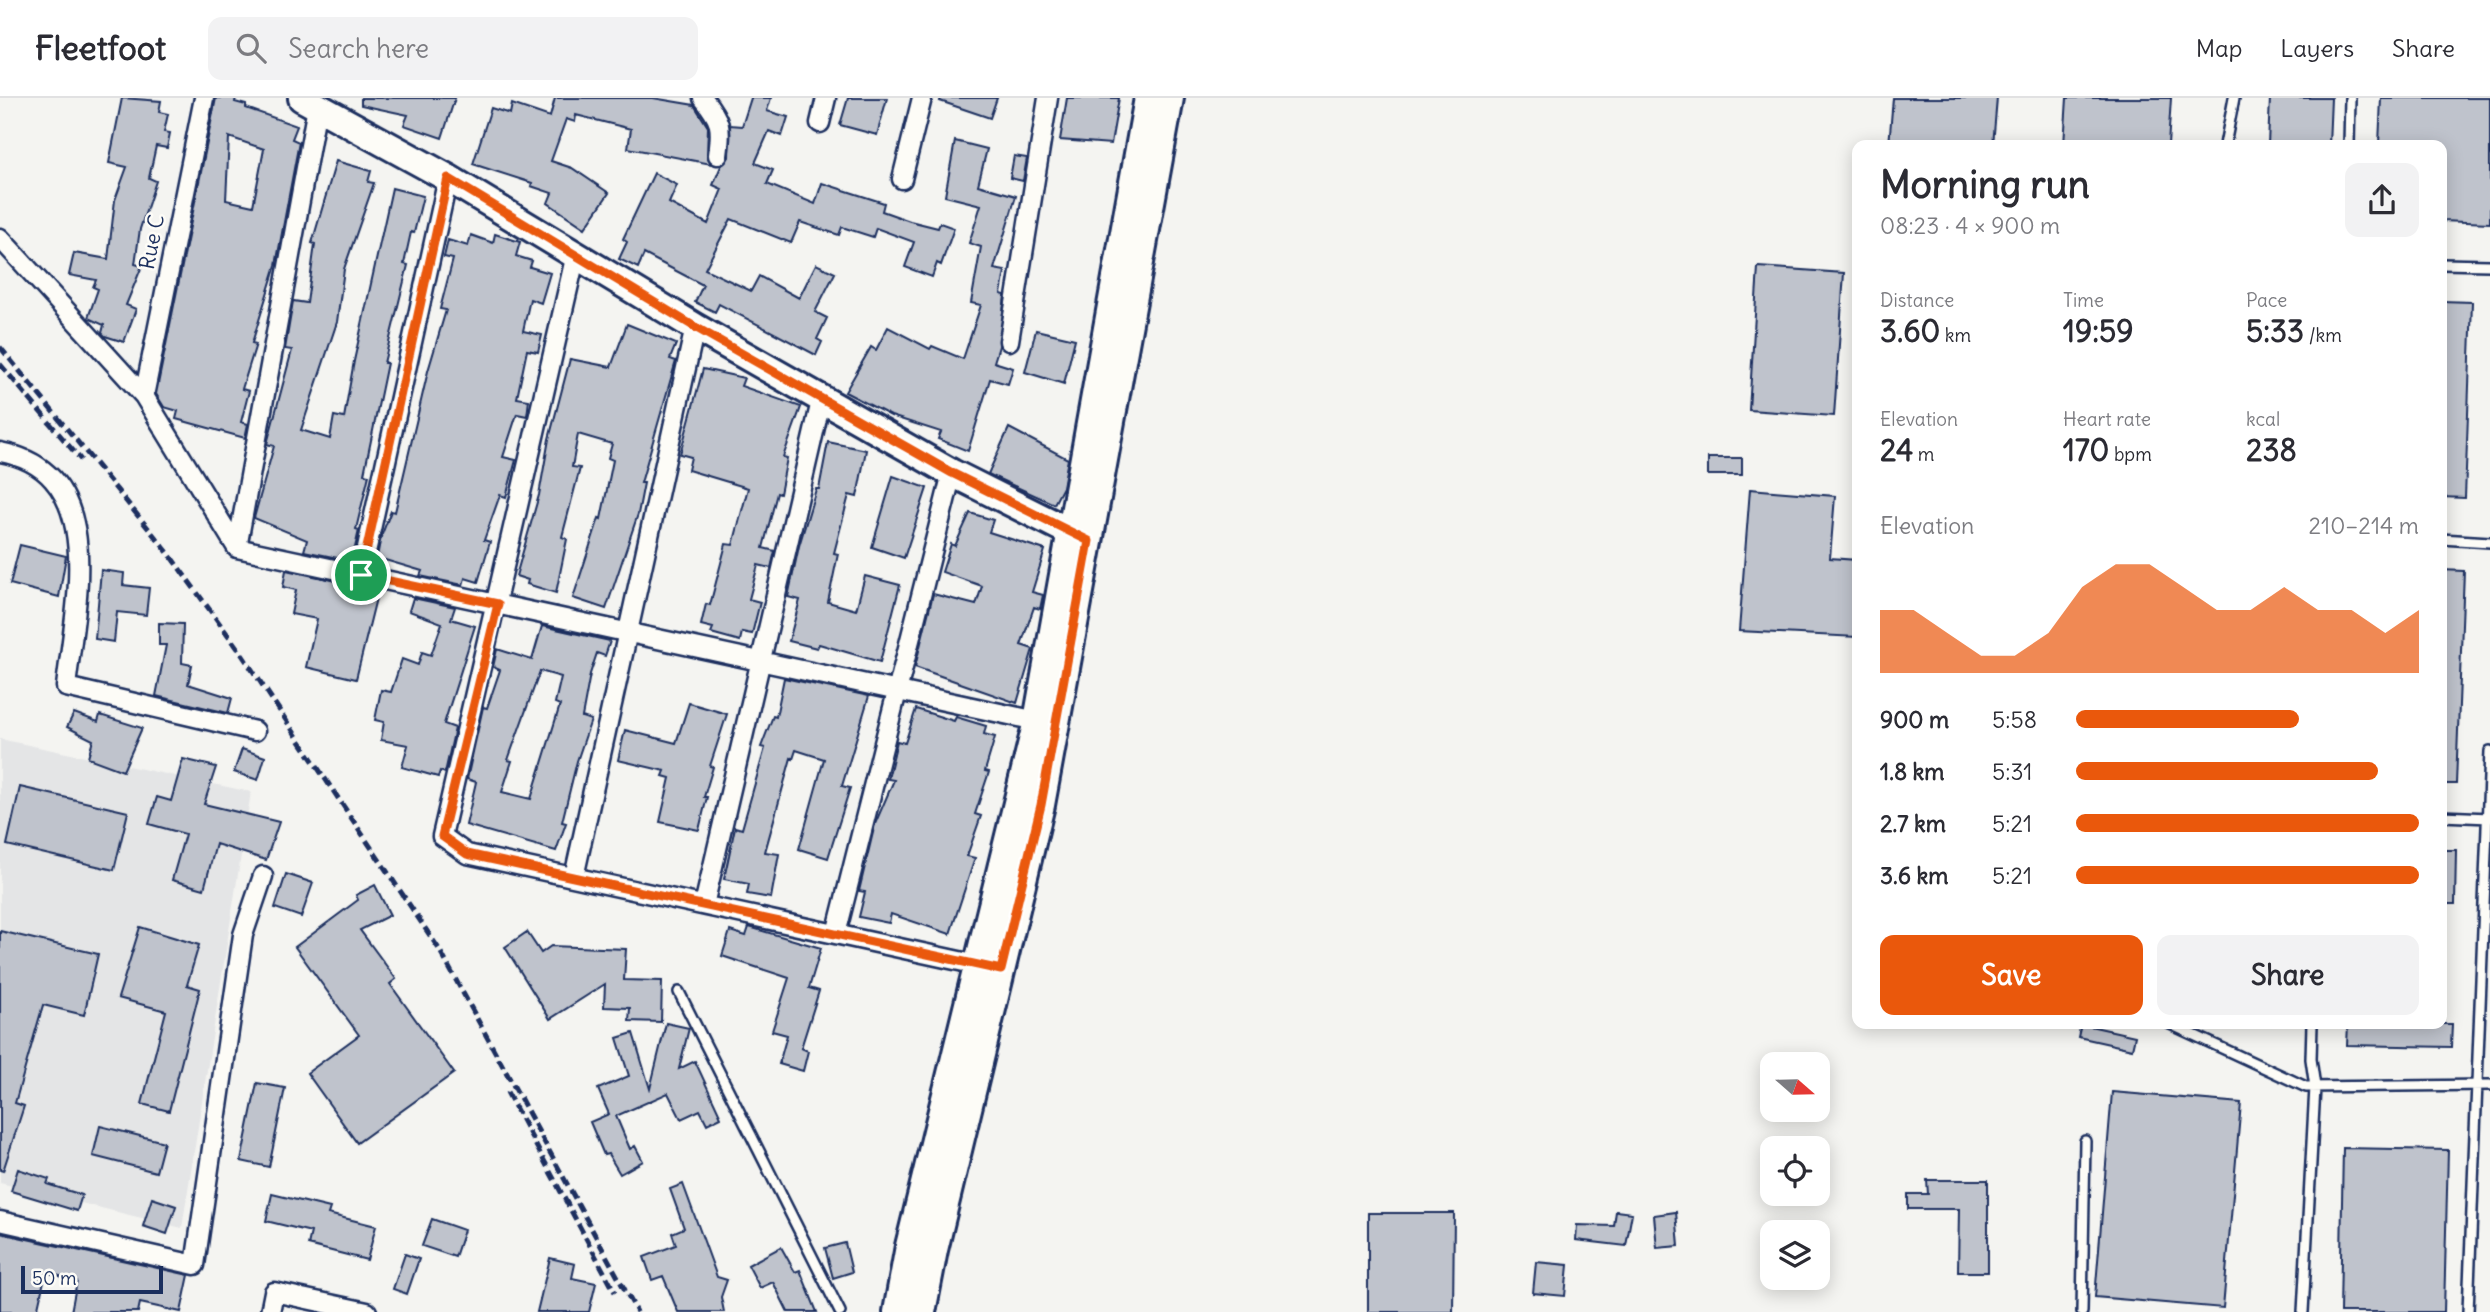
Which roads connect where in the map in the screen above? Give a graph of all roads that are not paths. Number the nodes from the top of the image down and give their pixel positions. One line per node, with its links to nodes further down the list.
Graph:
1 (204, 98): 23 (street, Rue C)
2 (704, 98): 14 (street)
3 (826, 98): 11 (street)
4 (922, 98): 16 (street)
5 (1048, 98): 22 (street)
6 (1148, 98): 27 (main road)
7 (1170, 98): 27 (main road)
8 (2234, 98): 12 (lane)
9 (2350, 98): 13 (lane)
10 (310, 102): 15 (main road); 30 (street)
11 (820, 123)
12 (2226, 140)
13 (2349, 140)
14 (718, 155)
15 (448, 178): 18 (main road); 31 (street)
16 (902, 179)
17 (0, 238): 23 (street)
18 (576, 254): 21 (main road); 32 (street)
19 (2447, 264): 20 (lane)
20 (2490, 265)
21 (695, 327): 24 (main road); 33 (street)
22 (1009, 341)
23 (144, 396): 30 (street)
24 (822, 397): 26 (main road); 34 (street)
25 (0, 452): 37 (street)
26 (952, 473): 27 (main road); 35 (street)
27 (1079, 537): 36 (main road); 45 (main road)
28 (2447, 539): 29 (lane)
29 (2490, 542)
30 (237, 548): 31 (street)
31 (361, 575): 32 (street)
32 (498, 604): 33 (street); 42 (street)
33 (629, 633): 34 (street); 42 (street)
34 (758, 661): 35 (street); 43 (street)
35 (896, 691): 36 (street); 44 (street)
36 (1037, 721): 45 (main road)
37 (255, 732)
38 (2490, 751): 40 (lane)
39 (2447, 817): 40 (lane)
40 (2489, 818): 49 (lane)
41 (263, 876): 53 (street)
42 (574, 877): 43 (street)
43 (704, 905): 44 (street)
44 (836, 934): 45 (street)
45 (989, 968): 57 (main road); 58 (main road)
46 (679, 992): 56 (lane)
47 (2182, 1029): 51 (lane)
48 (2312, 1029): 51 (lane)
49 (2477, 1085): 50 (lane); 51 (lane); 61 (lane)
50 (2490, 1085)
51 (2315, 1087): 60 (lane)
52 (2085, 1141): 59 (lane)
53 (0, 1222)
54 (270, 1312): 55 (street)
55 (367, 1312)
56 (840, 1312)
57 (897, 1312)
58 (922, 1312)
59 (2082, 1312)
60 (2303, 1312)
61 (2468, 1312)

